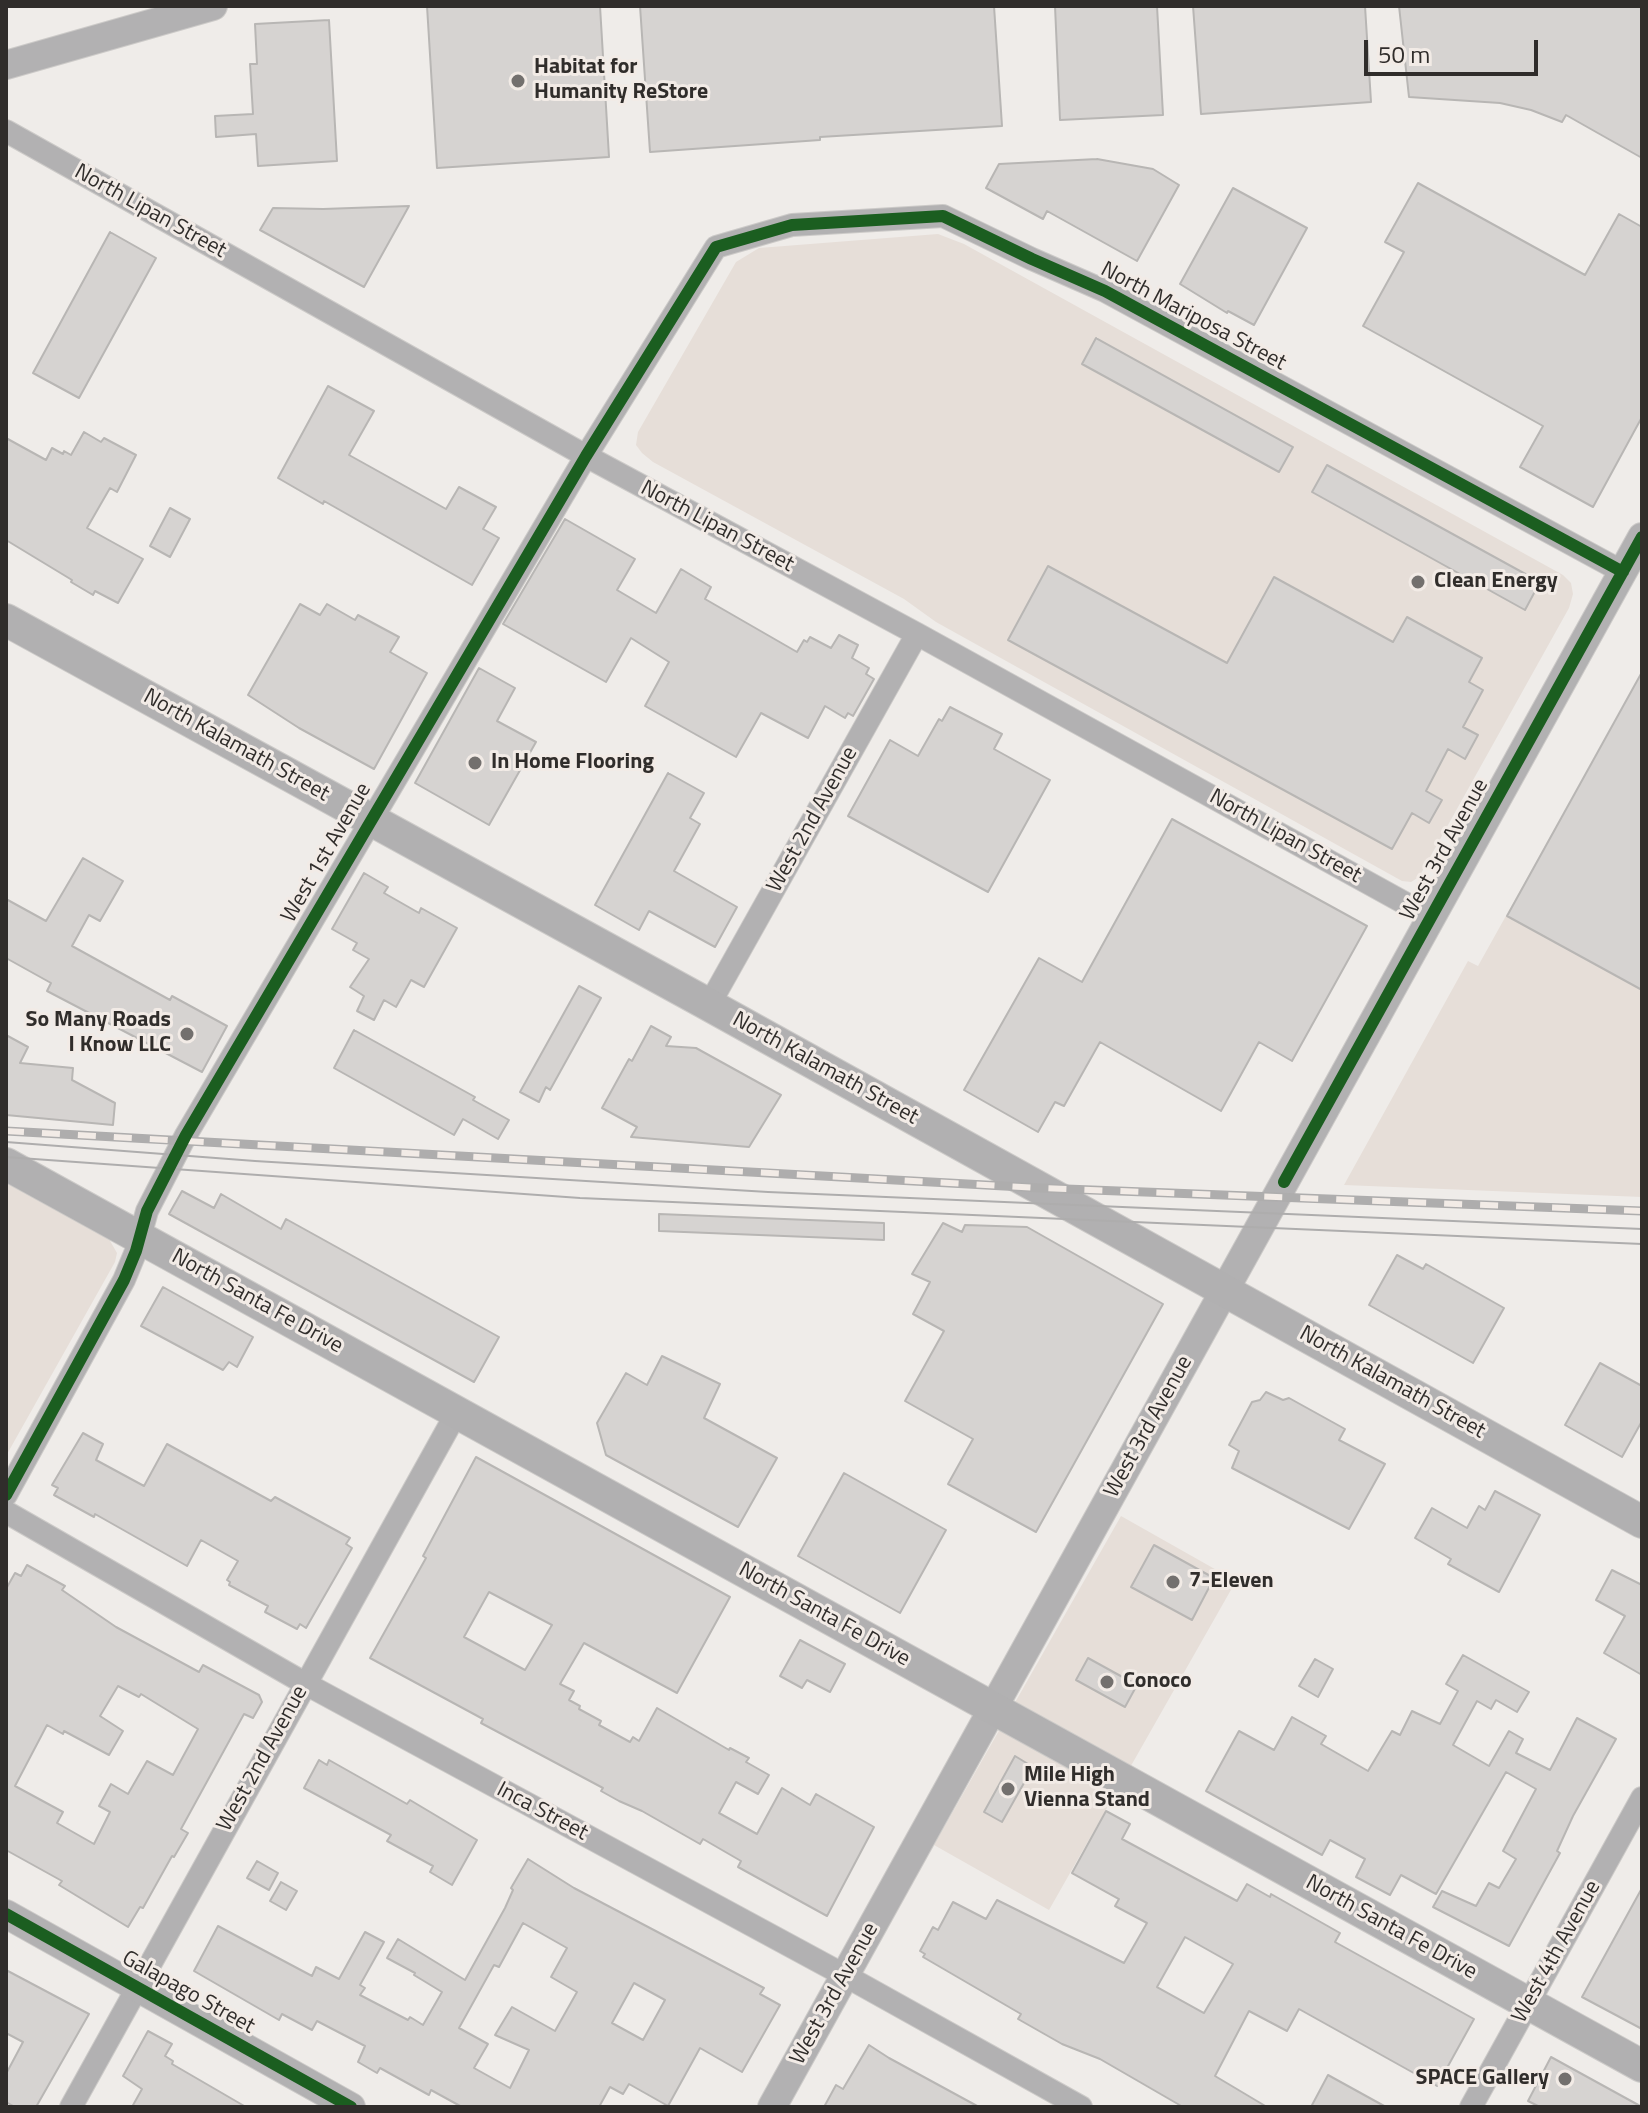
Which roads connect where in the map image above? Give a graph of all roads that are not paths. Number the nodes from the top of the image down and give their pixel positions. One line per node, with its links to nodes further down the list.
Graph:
1 (213, 6): 2 (street)
2 (6, 65)
3 (6, 131): 5 (street, North Lipan Street)
4 (716, 247): 5 (street, West 1st Avenue); 7 (street, North Mariposa Street)
5 (586, 456): 9 (street, North Lipan Street); 10 (street, West 1st Avenue)
6 (1642, 537): 7 (street, West 3rd Avenue)
7 (1623, 572): 11 (street, West 3rd Avenue)
8 (6, 620): 10 (main road, North Kalamath Street)
9 (917, 634): 11 (street, North Lipan Street); 12 (street, West 2nd Avenue)
10 (370, 819): 12 (main road, North Kalamath Street); 14 (street, West 1st Avenue)
11 (1430, 917): 15 (street, West 3rd Avenue)
12 (709, 1005): 15 (main road, North Kalamath Street)
13 (6, 1164): 14 (main road, North Santa Fe Drive)
14 (140, 1237): 16 (main road, North Santa Fe Drive); 17 (street, West 1st Avenue)
15 (1224, 1291): 19 (main road, North Kalamath Street); 21 (street, West 3rd Avenue)
16 (457, 1412): 20 (street, West 2nd Avenue); 21 (main road, North Santa Fe Drive)
17 (6, 1495)
18 (6, 1512): 20 (street, Inca Street)
19 (1642, 1522)
20 (306, 1684): 24 (street, Inca Street); 25 (street, West 2nd Avenue)
21 (993, 1708): 24 (street, West 3rd Avenue); 26 (main road, North Santa Fe Drive)
22 (1642, 1798): 26 (street, West 4th Avenue)
23 (6, 1914): 25 (street, Galapago Street)
24 (844, 1975): 30 (street, West 3rd Avenue); 31 (street, Inca Street)
25 (137, 1987): 28 (street, West 2nd Avenue); 29 (street, Galapago Street)
26 (1528, 2003): 27 (main road, North Santa Fe Drive); 32 (street, West 4th Avenue)
27 (1642, 2066)
28 (71, 2107)
29 (351, 2107)
30 (772, 2107)
31 (1081, 2107)
32 (1471, 2107)

